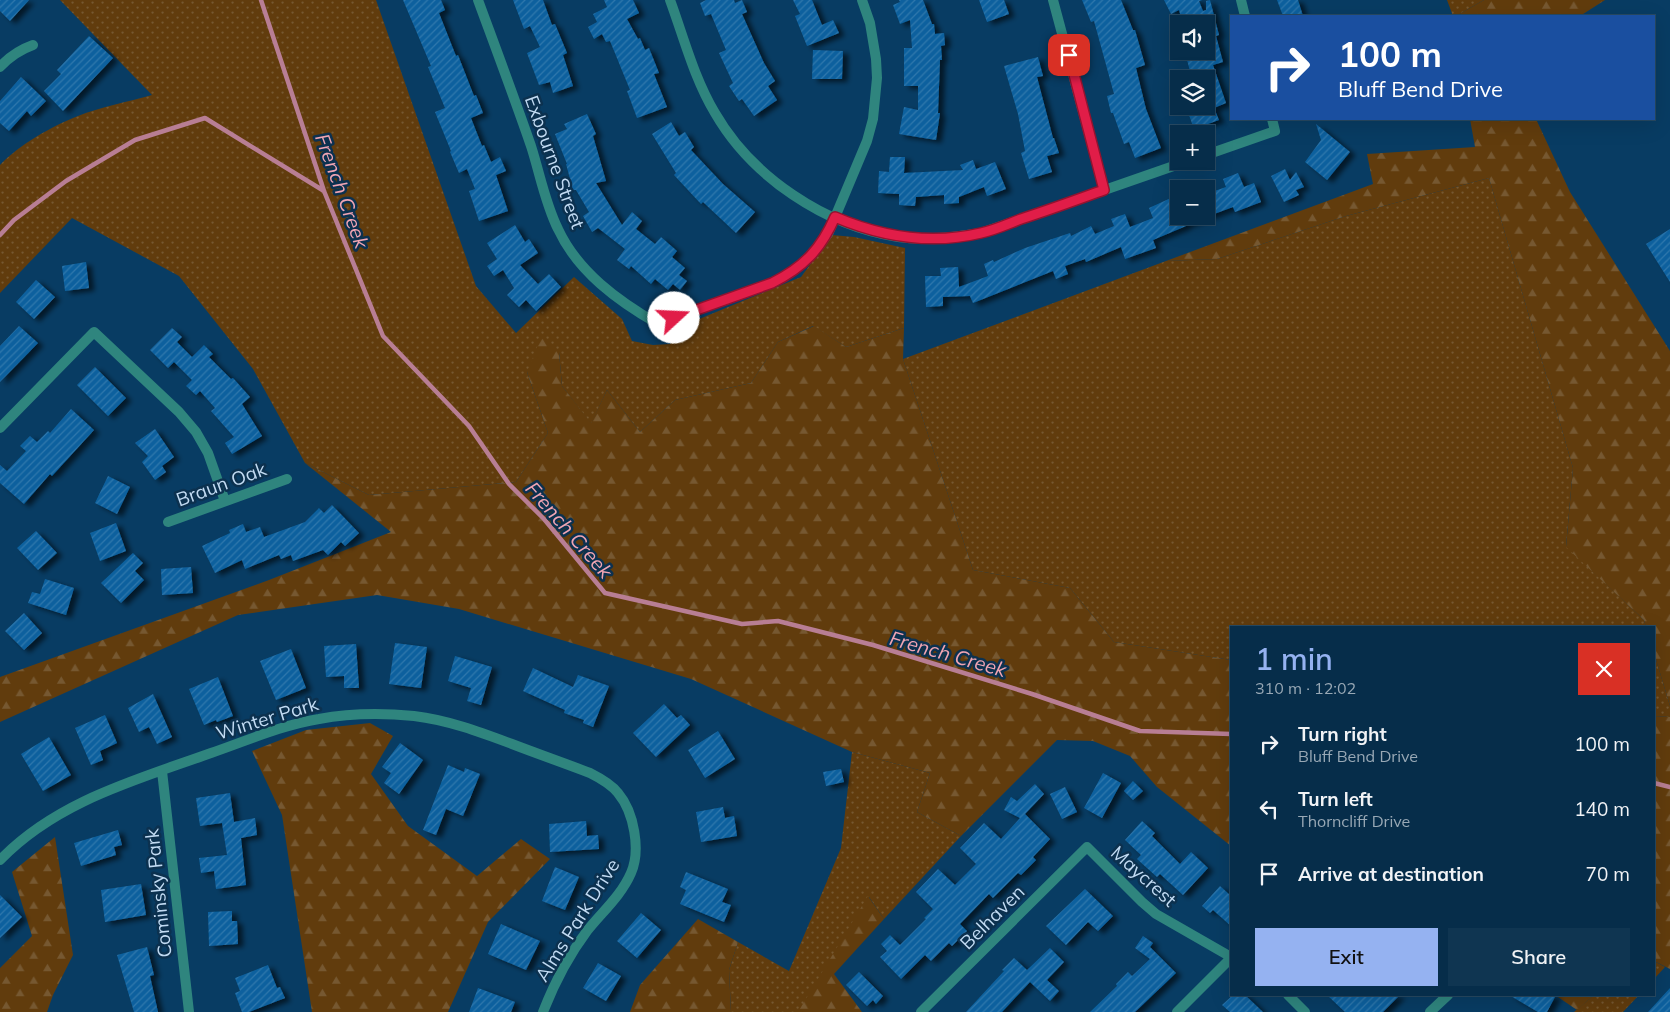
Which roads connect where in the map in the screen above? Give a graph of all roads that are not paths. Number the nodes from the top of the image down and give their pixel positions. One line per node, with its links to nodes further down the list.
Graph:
1 (478, 0): 13 (street, Exbourne Street)
2 (670, 0): 13 (street)
3 (862, 0): 13 (street)
4 (1053, 0): 12 (street)
5 (1241, 0): 6 (street)
6 (1245, 15)
7 (33, 45): 8 (street)
8 (0, 67)
9 (1272, 120): 10 (street)
10 (1215, 152)
11 (1170, 167): 12 (street)
12 (1104, 190): 13 (street)
13 (835, 217)
14 (0, 428): 16 (street)
15 (286, 479): 16 (street, Braun Oak)
16 (225, 501): 17 (street, Braun Oak)
17 (168, 522)
18 (162, 771): 19 (street, Winter Park); 21 (street, Winter Park); 26 (street, Cominsky Park)
19 (631, 817): 27 (street, Alms Park Drive)
20 (1087, 847): 22 (street, Maycrest); 28 (street, Belhaven)
21 (0, 860)
22 (1230, 957)
23 (1230, 959): 29 (street)
24 (1289, 996): 30 (street)
25 (1447, 996): 31 (street)
26 (189, 1012)
27 (543, 1012)
28 (921, 1012)
29 (1177, 1012)
30 (1305, 1012)
31 (1430, 1012)

